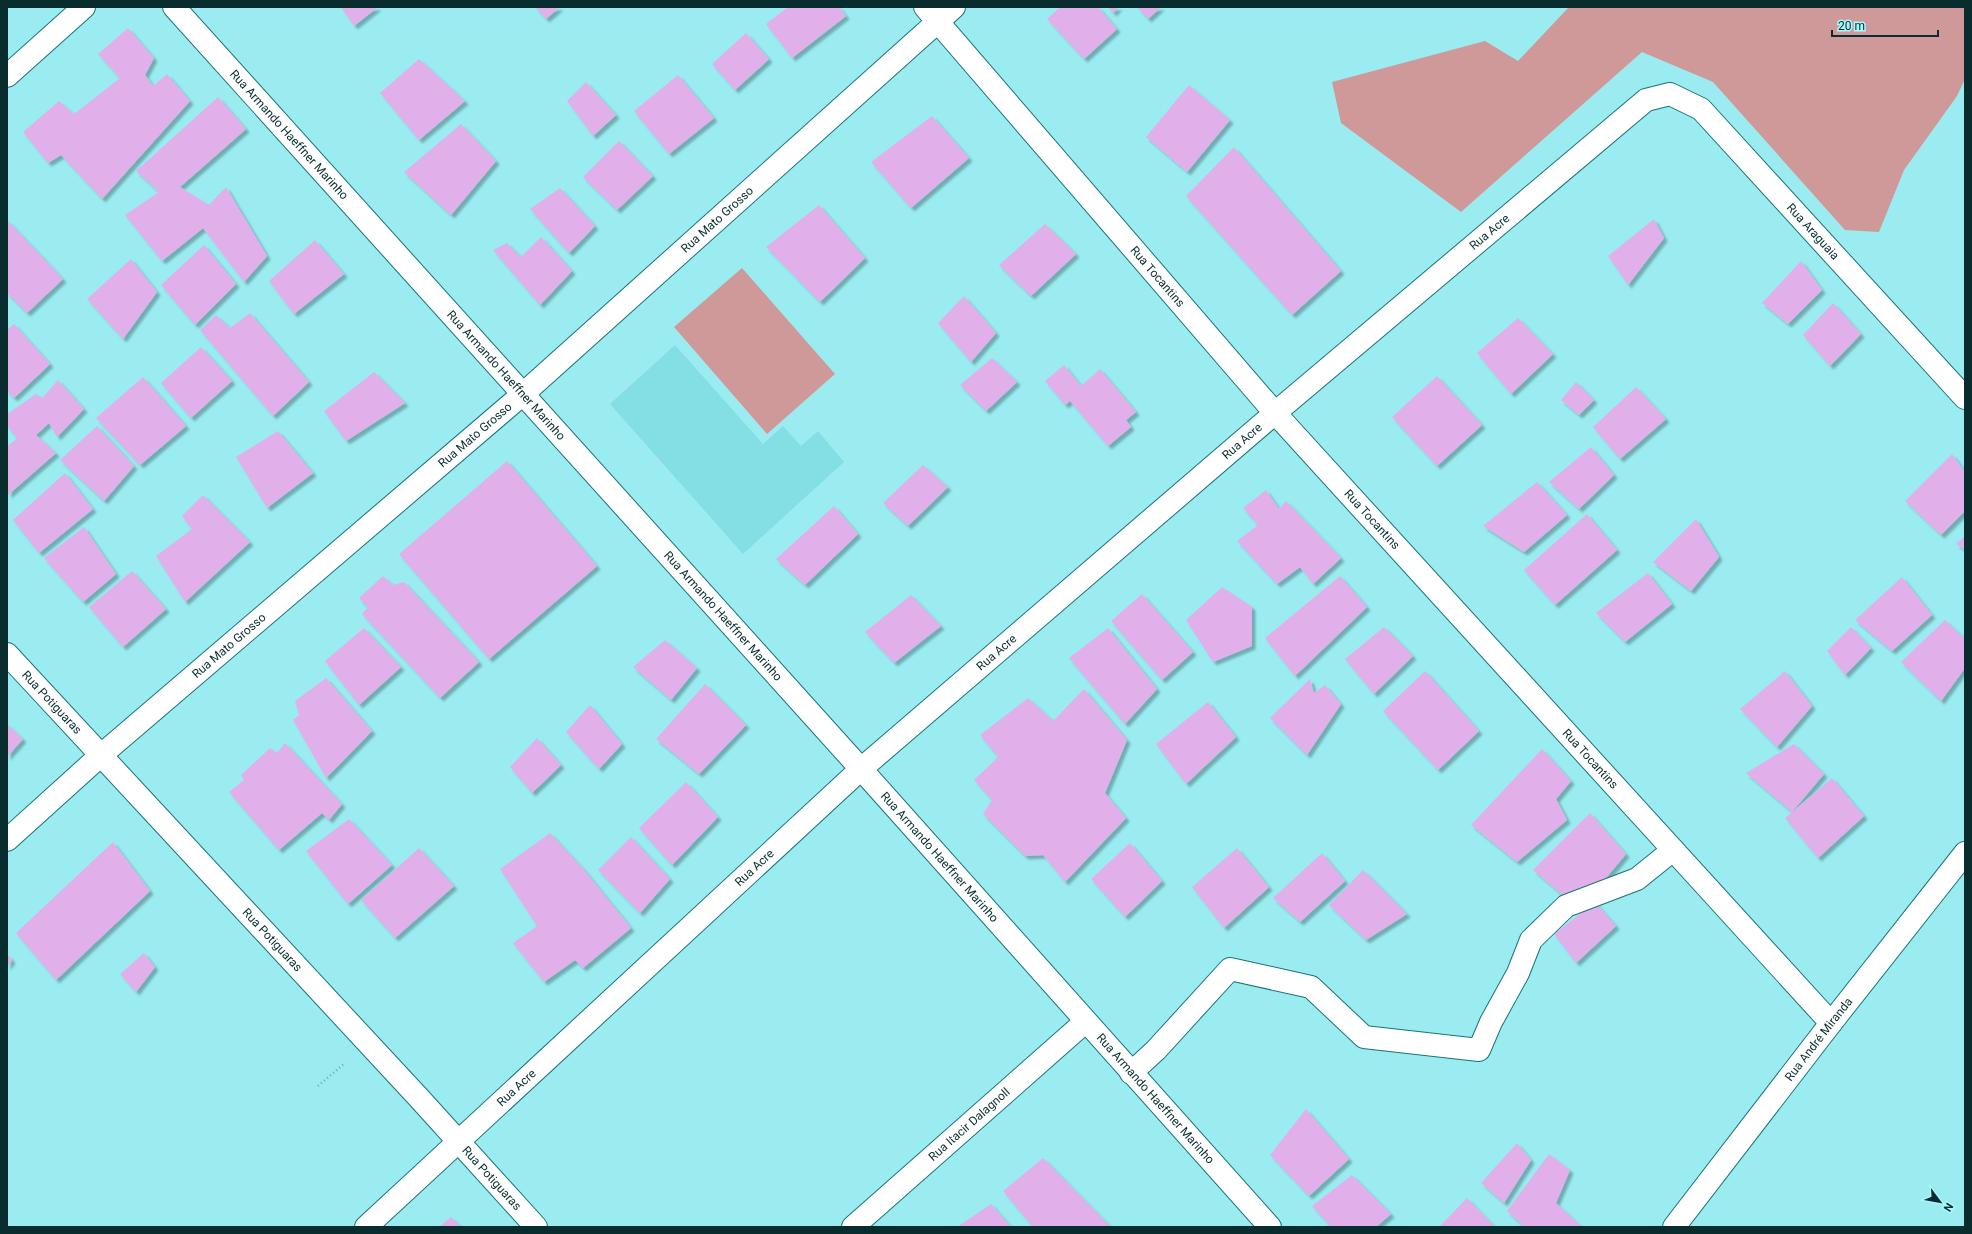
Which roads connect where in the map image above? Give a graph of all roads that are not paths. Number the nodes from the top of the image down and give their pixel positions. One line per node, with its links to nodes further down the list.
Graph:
1 (84, 7): 5 (street)
2 (174, 7): 7 (street, Rua Armando Haeffner Marinho)
3 (954, 7): 4 (street, Rua Mato Grosso)
4 (931, 14): 7 (street, Rua Mato Grosso); 9 (street, Rua Tocantins)
5 (7, 76)
6 (1646, 100): 8 (street, Rua Araguaia); 9 (street, Rua Acre)
7 (523, 394): 11 (street, Rua Mato Grosso); 12 (street, Rua Armando Haeffner Marinho)
8 (1965, 398)
9 (1275, 413): 12 (street, Rua Acre); 14 (street, Rua Tocantins)
10 (7, 654): 11 (street, Rua Potiguaras)
11 (100, 756): 13 (street, Rua Mato Grosso); 19 (street, Rua Potiguaras)
12 (861, 769): 16 (street, Rua Armando Haeffner Marinho); 19 (street, Rua Acre)
13 (7, 840)
14 (1673, 850): 17 (street, Rua Tocantins); 18 (street)
15 (1965, 853): 17 (street, Rua André Miranda)
16 (1085, 1022): 18 (street, Rua Armando Haeffner Marinho); 22 (street, Rua Itacir Dalagnoll)
17 (1831, 1023): 24 (street, Rua André Miranda)
18 (1131, 1073): 23 (street, Rua Armando Haeffner Marinho)
19 (458, 1141): 20 (street, Rua Acre); 21 (street, Rua Potiguaras)
20 (366, 1227)
21 (536, 1227)
22 (853, 1227)
23 (1270, 1227)
24 (1674, 1227)

